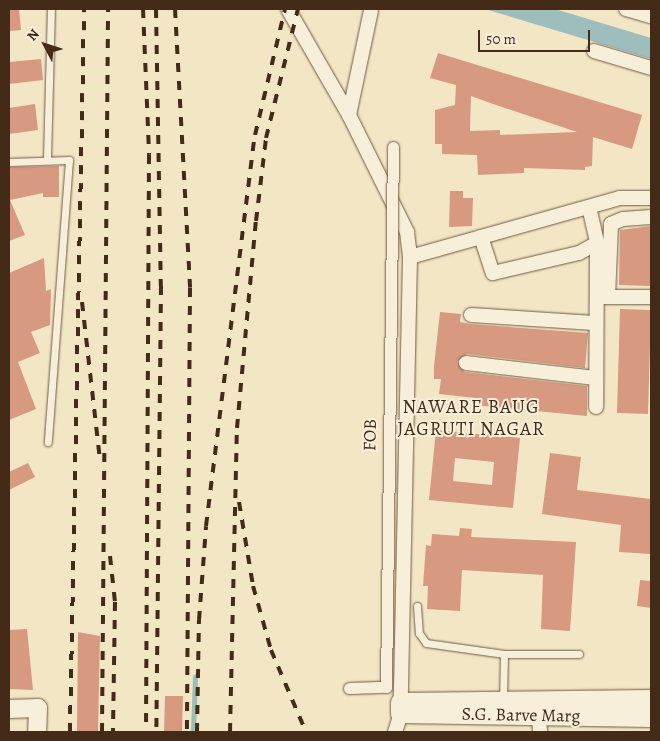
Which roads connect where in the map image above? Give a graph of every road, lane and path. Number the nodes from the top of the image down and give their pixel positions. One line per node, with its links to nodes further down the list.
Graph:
1 (51, 9): 10 (lane)
2 (288, 9): 8 (street)
3 (626, 9): 5 (street)
4 (371, 10): 8 (street)
5 (651, 14)
6 (594, 50): 7 (street)
7 (651, 68)
8 (349, 115): 17 (street)
9 (393, 147): 29 (street, FOB, bridge)
10 (47, 159): 11 (lane); 25 (lane)
11 (9, 162)
12 (651, 198): 13 (street)
13 (589, 207): 15 (street); 16 (street)
14 (651, 217): 18 (street)
15 (481, 237): 16 (street); 17 (street)
16 (597, 243): 18 (street)
17 (410, 257): 33 (street)
18 (602, 297): 19 (street); 21 (street)
19 (651, 297)
20 (471, 315): 21 (street)
21 (594, 323): 23 (street)
22 (466, 363): 23 (street)
23 (595, 378): 24 (street)
24 (596, 407)
25 (48, 442)
26 (417, 606): 27 (lane)
27 (504, 654): 28 (lane); 31 (lane)
28 (579, 654)
29 (349, 688)
30 (651, 700): 34 (main road)
31 (503, 702): 33 (main road); 34 (main road)
32 (9, 708): 36 (street)
33 (401, 716): 34 (main road, S.G. Barve Marg); 37 (street)
34 (539, 716): 35 (main road, S.G. Barve Marg)
35 (651, 717)
36 (36, 732)
37 (395, 732)

